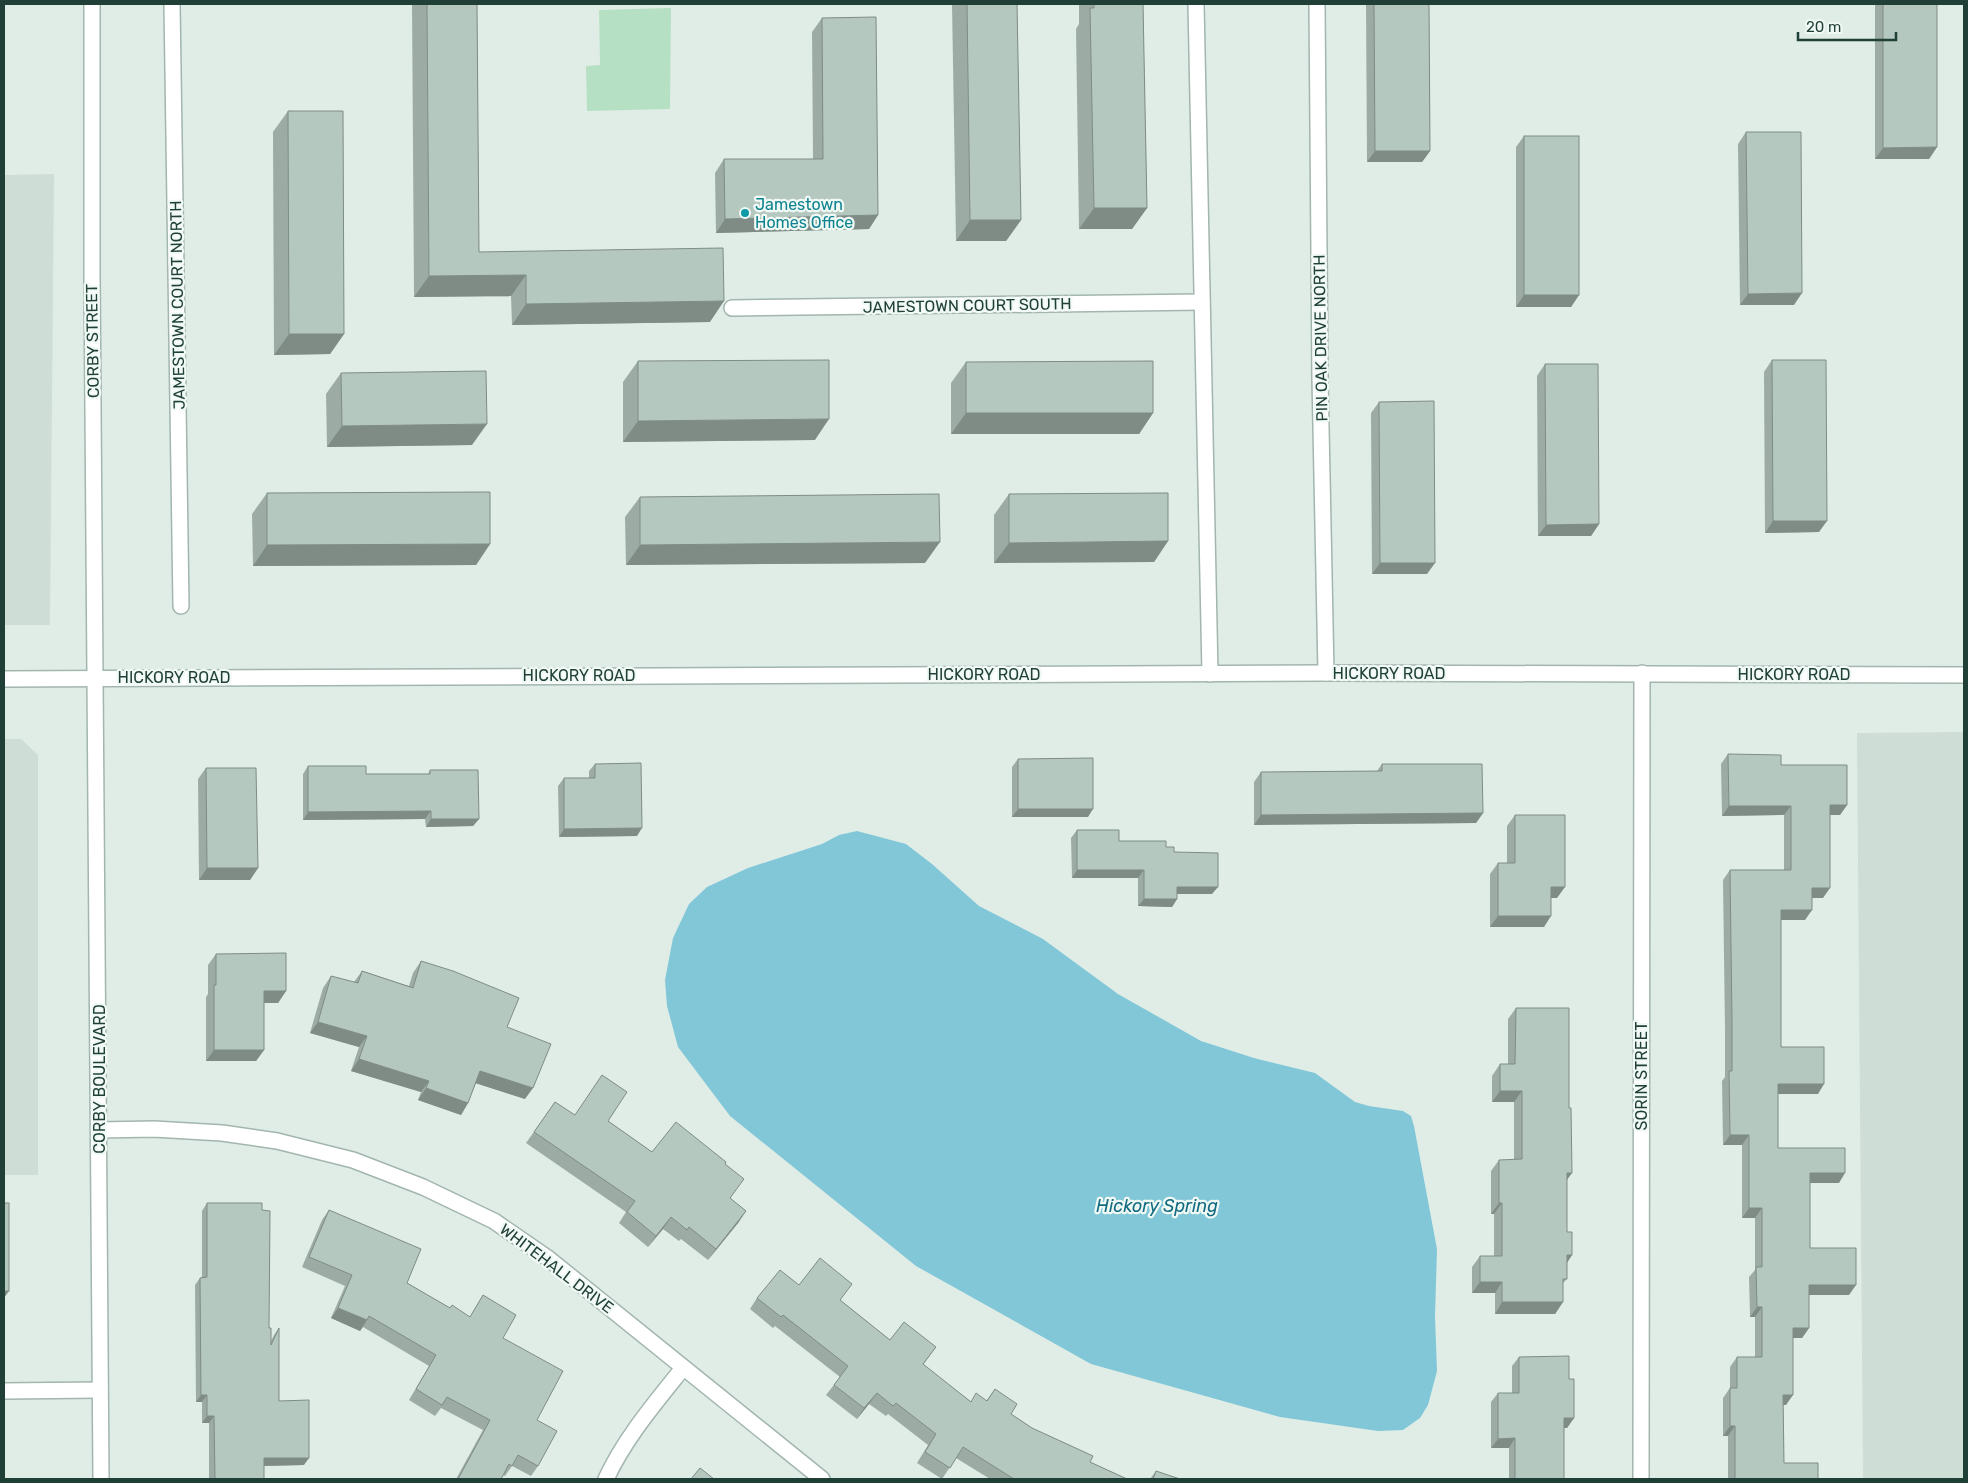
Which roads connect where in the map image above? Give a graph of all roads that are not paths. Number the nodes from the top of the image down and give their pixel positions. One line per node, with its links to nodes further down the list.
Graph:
1 (92, 4): 13 (street, CORBY STREET)
2 (172, 4): 7 (street, JAMESTOWN COURT NORTH)
3 (1196, 4): 5 (street)
4 (1317, 4): 8 (street, PIN OAK DRIVE NORTH)
5 (1202, 302): 6 (street, JAMESTOWN COURT SOUTH); 10 (street)
6 (732, 308)
7 (181, 606)
8 (1326, 673): 9 (street, HICKORY ROAD); 10 (street, HICKORY ROAD)
9 (1642, 673): 11 (street, HICKORY ROAD); 21 (street, SORIN STREET)
10 (1210, 674): 13 (street, HICKORY ROAD)
11 (1964, 675)
12 (4, 678): 13 (street, HICKORY ROAD)
13 (96, 678): 14 (street, CORBY BOULEVARD)
14 (99, 1130): 15 (street, WHITEHALL DRIVE); 16 (street, CORBY BOULEVARD)
15 (683, 1368): 19 (street); 20 (street, WHITEHALL DRIVE)
16 (100, 1390): 17 (street); 18 (street, CORBY BOULEVARD)
17 (4, 1391)
18 (101, 1479)
19 (606, 1479)
20 (822, 1479)
21 (1641, 1479)

